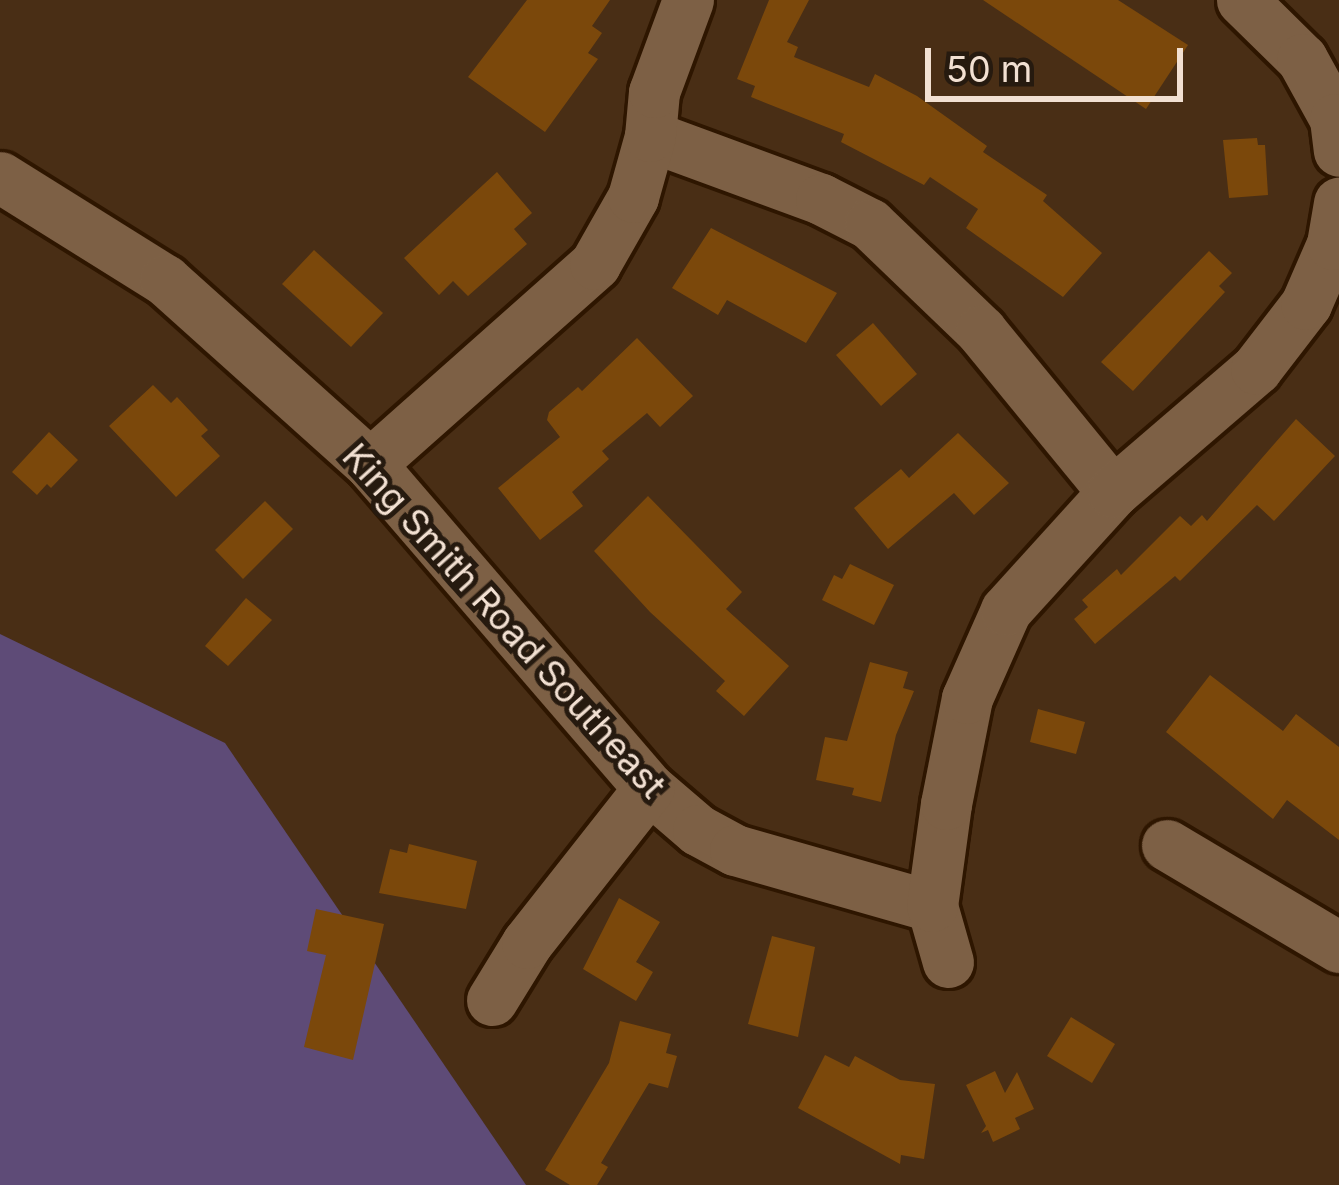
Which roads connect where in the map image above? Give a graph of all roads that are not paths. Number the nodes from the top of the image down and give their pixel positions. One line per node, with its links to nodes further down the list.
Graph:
1 (688, 0): 3 (street)
2 (1242, 0): 4 (street)
3 (650, 136): 7 (street); 8 (street)
4 (1339, 151)
5 (0, 176): 7 (street, King Smith Road Southeast)
6 (1339, 203): 8 (street)
7 (370, 464): 9 (street, King Smith Road Southeast)
8 (1113, 492): 11 (street)
9 (649, 788): 11 (street, King Smith Road Southeast); 14 (street)
10 (1167, 845): 12 (street)
11 (932, 906): 13 (street)
12 (1339, 947)
13 (948, 962)
14 (492, 1000)

